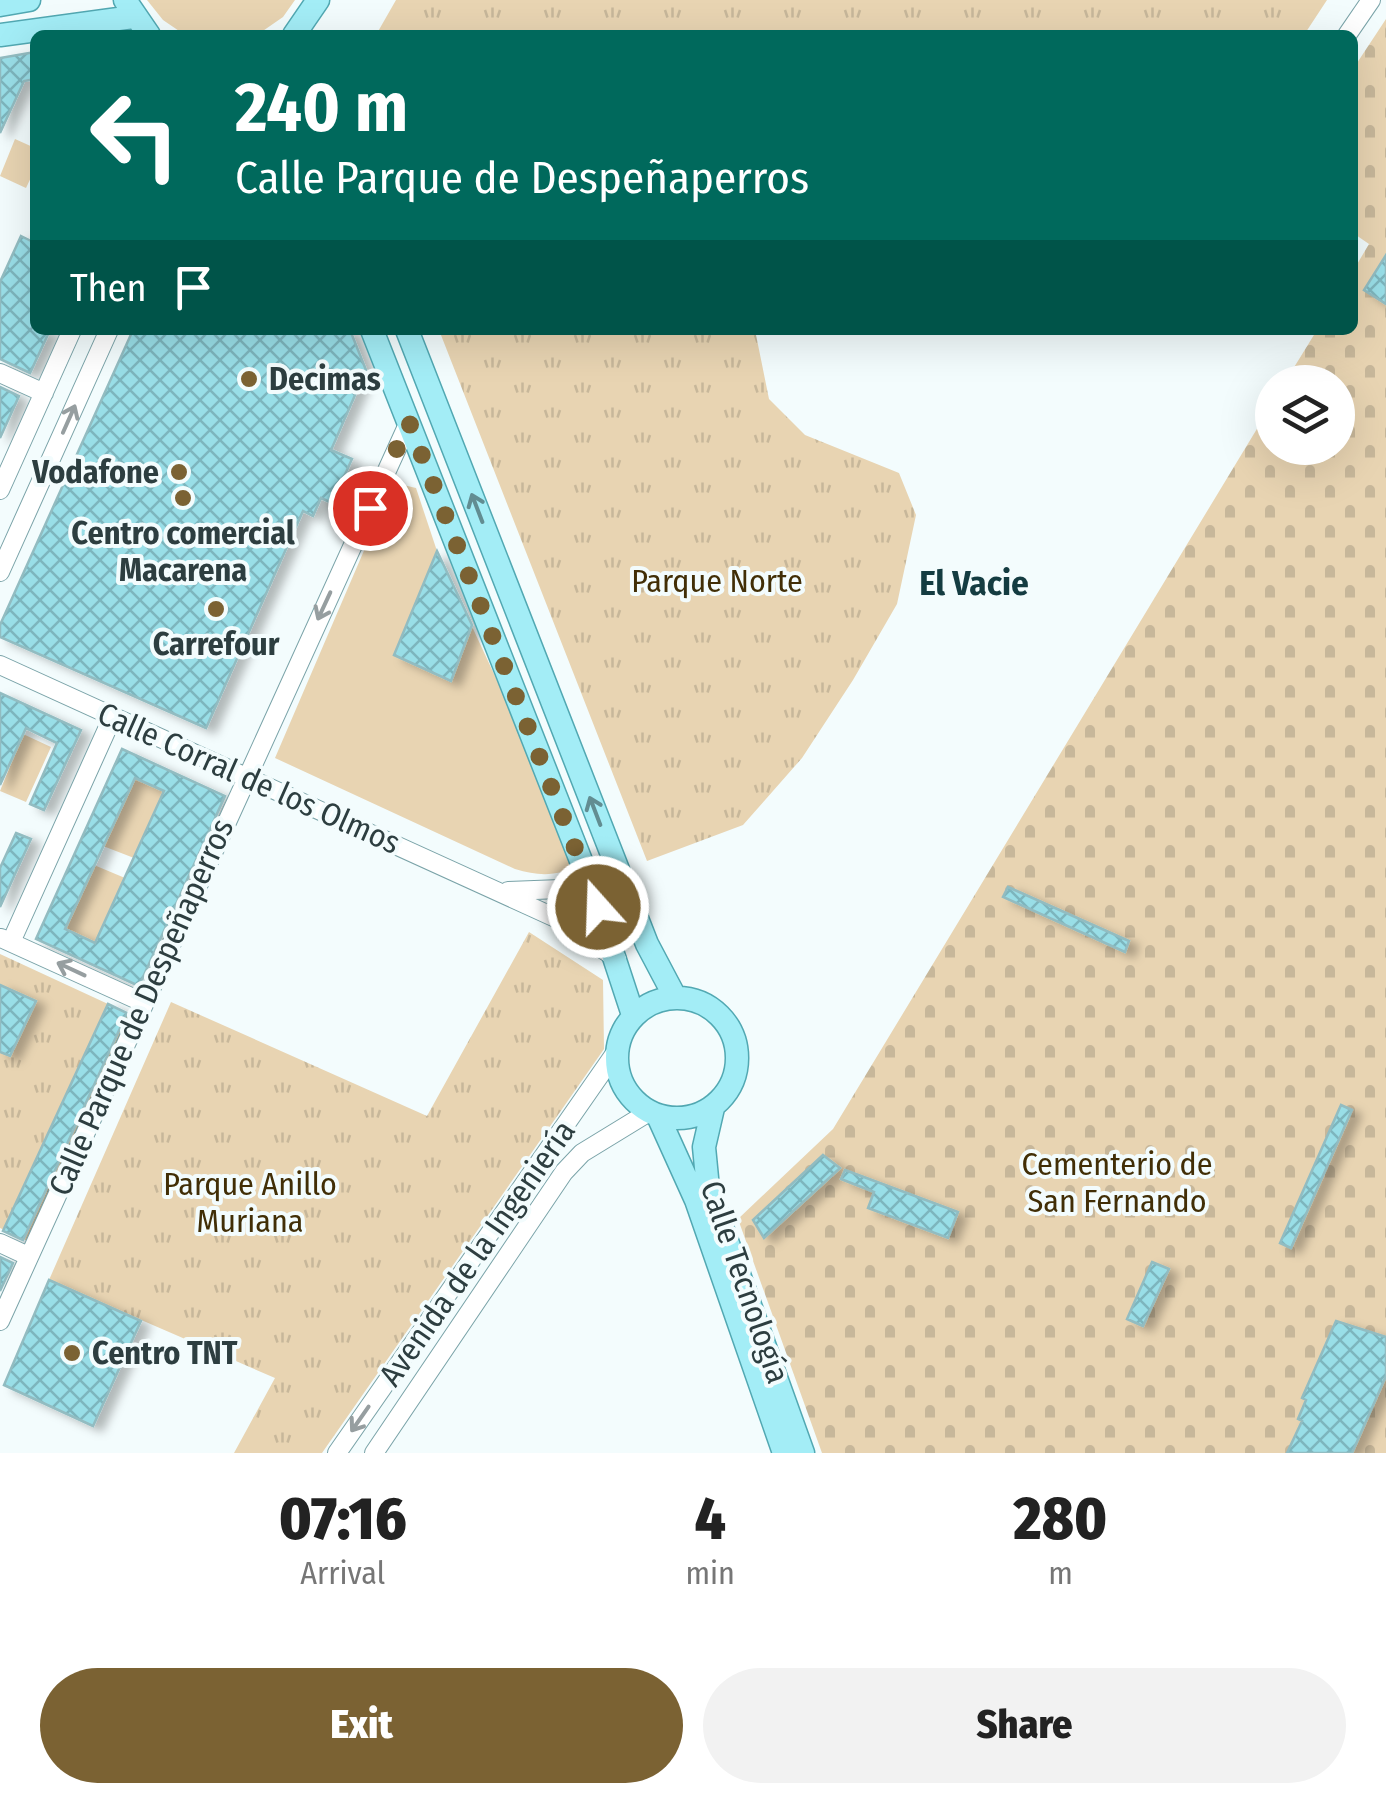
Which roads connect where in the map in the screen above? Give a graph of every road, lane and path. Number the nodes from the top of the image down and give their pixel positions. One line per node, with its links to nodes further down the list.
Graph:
1 (29, 0): 3 (main road)
2 (1371, 0): 6 (street)
3 (0, 5)
4 (128, 8): 5 (main road); 7 (main road)
5 (144, 30)
6 (1350, 30)
7 (0, 35)
8 (70, 335): 13 (street)
9 (107, 335): 16 (street, one-way to 9)
10 (374, 335): 14 (main road)
11 (409, 335): 22 (main road, one-way to 11)
12 (0, 373): 13 (street)
13 (44, 393): 15 (street)
14 (409, 422): 19 (street, Calle Parque de Despeñaperros, one-way to 19); 20 (main road)
15 (0, 490)
16 (0, 572)
17 (0, 664): 18 (street, Calle Corral de los Olmos)
18 (113, 716): 19 (street, Calle Corral de los Olmos); 23 (street)
19 (246, 776): 21 (street, Calle Corral de los Olmos); 26 (street, Calle Parque de Despeñaperros)
20 (589, 882): 21 (street); 22 (street); 24 (main road)
21 (498, 891): 24 (street, Calle Corral de los Olmos)
22 (632, 906): 25 (main road)
23 (6, 940): 26 (street, one-way to 23)
24 (617, 959): 27 (main road)
25 (675, 997): 27 (main road); 29 (main road)
26 (142, 1002): 32 (street, Calle Parque de Despeñaperros)
27 (633, 1015): 28 (main road)
28 (616, 1052): 30 (main road); 34 (street, Avenida de la Ingeniería, one-way to 34)
29 (713, 1108): 30 (main road); 37 (main road, Calle Tecnología)
30 (654, 1114): 35 (street, Avenida de la Ingeniería); 36 (main road, Calle Tecnología)
31 (0, 1244): 32 (street)
32 (28, 1256): 33 (street, Calle Parque de Despeñaperros)
33 (0, 1321)
34 (338, 1453)
35 (374, 1453)
36 (784, 1453)
37 (803, 1453)

